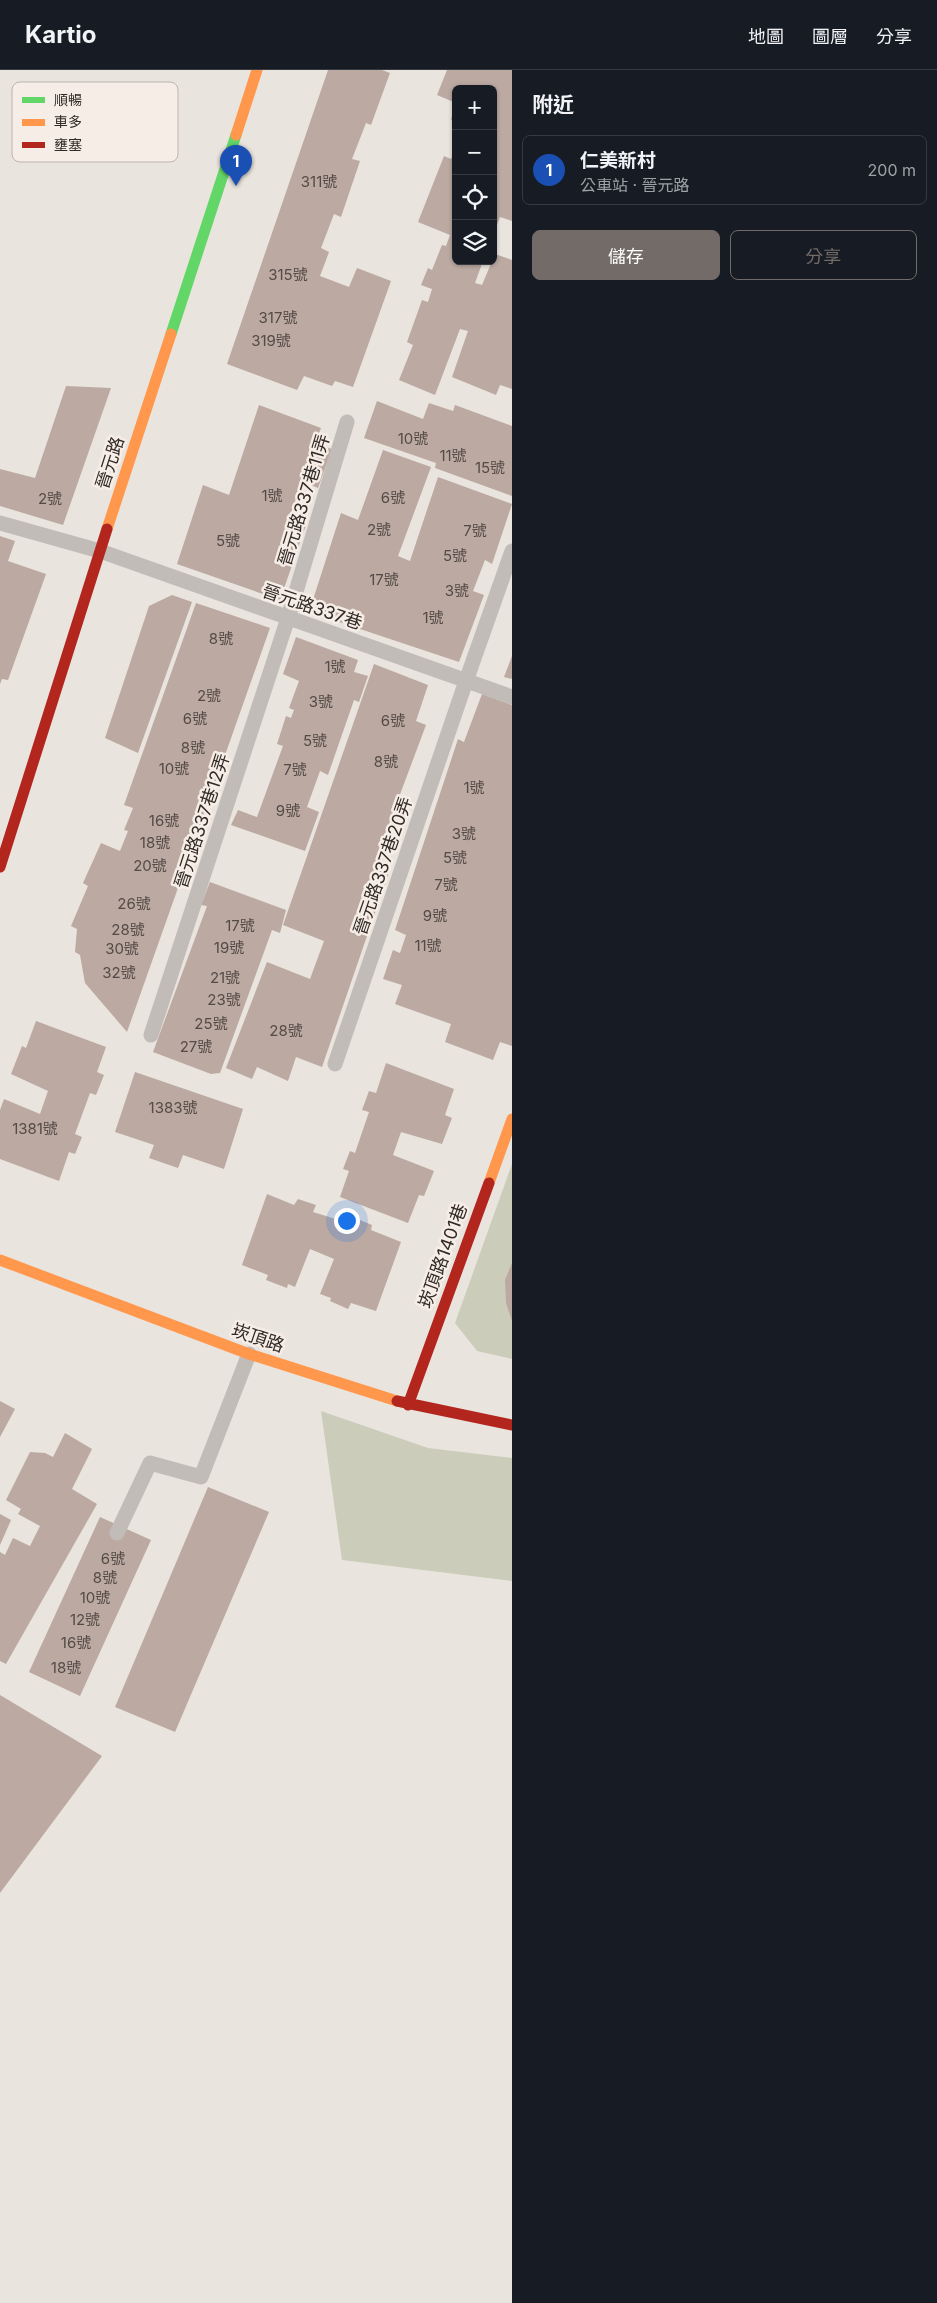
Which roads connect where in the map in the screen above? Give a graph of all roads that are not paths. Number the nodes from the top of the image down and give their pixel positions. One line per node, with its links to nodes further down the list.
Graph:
1 (257, 70): 4 (street, 晉元路)
2 (347, 422): 6 (lane, 晉元路337巷11弄)
3 (0, 523): 4 (lane, 晉元路337巷)
4 (100, 551): 6 (lane, 晉元路337巷); 9 (street, 晉元路)
5 (512, 551): 7 (lane, 晉元路337巷20弄)
6 (288, 618): 7 (lane, 晉元路337巷); 10 (lane, 晉元路337巷12弄)
7 (466, 680): 8 (lane, 晉元路337巷); 11 (lane, 晉元路337巷20弄)
8 (512, 697)
9 (0, 867)
10 (151, 1035)
11 (335, 1064)
12 (512, 1119): 15 (street, 崁頂路1401巷)
13 (0, 1260): 14 (street, 崁頂路)
14 (249, 1354): 15 (street, 崁頂路); 17 (lane)
15 (408, 1406): 16 (street, 崁頂路)
16 (512, 1425)
17 (117, 1533)

